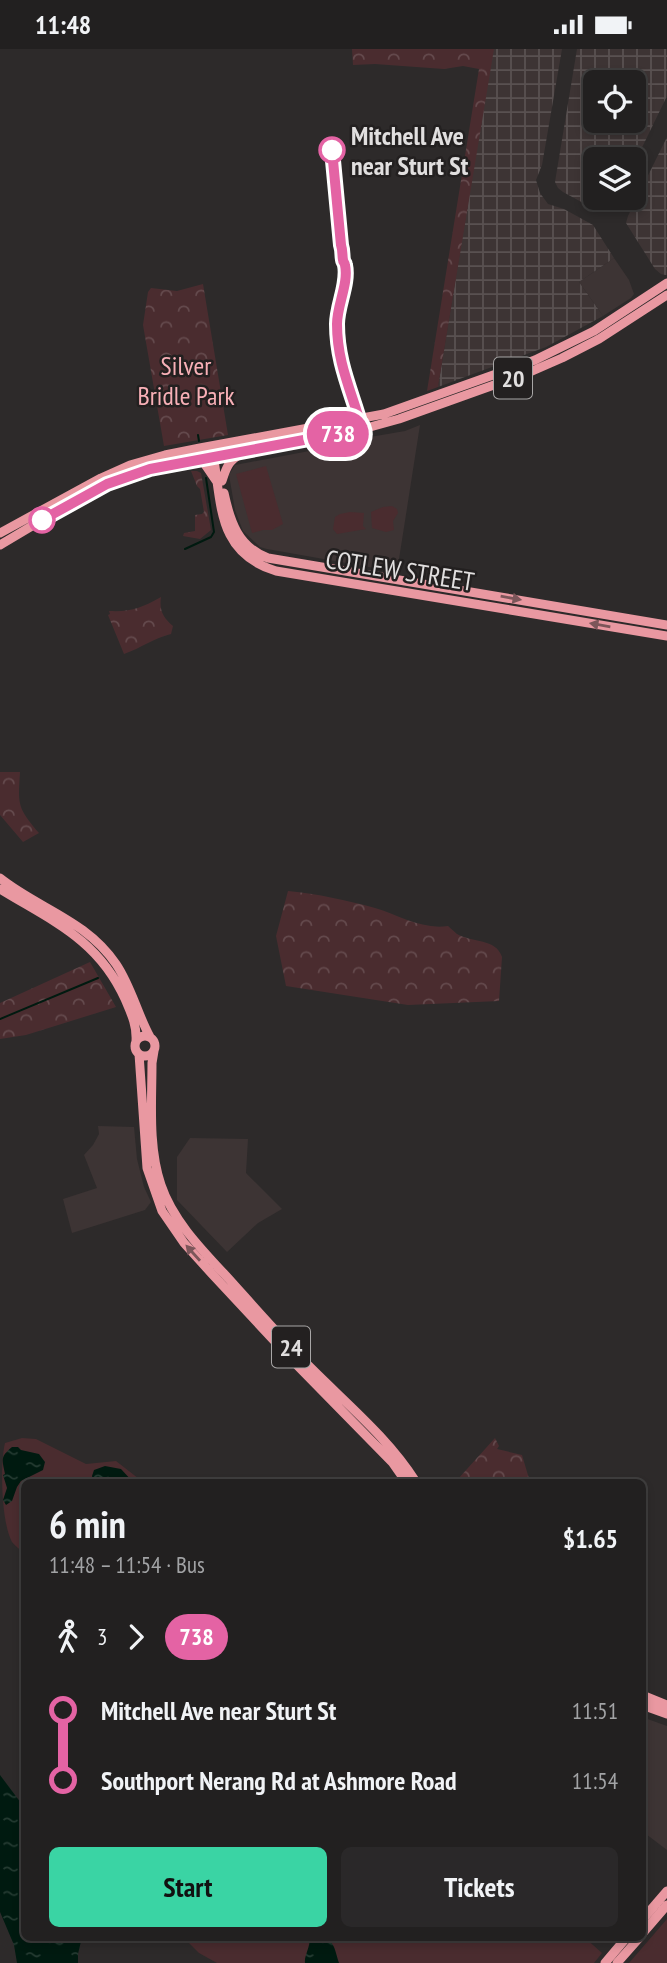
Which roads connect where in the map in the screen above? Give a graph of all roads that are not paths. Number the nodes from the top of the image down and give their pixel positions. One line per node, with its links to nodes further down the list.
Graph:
1 (667, 283): 3 (main road, 20)
2 (667, 295): 4 (main road, 20)
3 (214, 446): 5 (main road, COTLEW STREET); 8 (main road, 20)
4 (253, 449): 5 (main road, 20); 7 (main road)
5 (215, 456): 6 (main road, 20); 7 (main road, COTLEW STREET)
6 (198, 459): 7 (main road); 9 (main road, 20)
7 (220, 482): 10 (main road, COTLEW STREET, one-way to 10); 11 (main road, COTLEW STREET, one-way to 7)
8 (0, 533)
9 (0, 545)
10 (667, 625)
11 (667, 636)
12 (0, 878): 14 (main road, 24)
13 (0, 889): 15 (main road, 24)
14 (150, 1037): 15 (main road); 16 (main road, 24)
15 (136, 1041): 17 (main road, 24)
16 (154, 1051): 17 (main road); 19 (main road, 24)
17 (139, 1054): 18 (main road, 24, one-way to 17)
18 (404, 1479)
19 (414, 1479)
20 (646, 1697): 21 (main road)
21 (667, 1705)
22 (646, 1706): 23 (main road)
23 (667, 1714)
24 (667, 1891): 26 (main road)
25 (667, 1905): 27 (main road)
26 (646, 1915)
27 (646, 1930)
28 (624, 1941): 30 (main road)
29 (637, 1941): 31 (main road)
30 (606, 1963)
31 (617, 1963)

